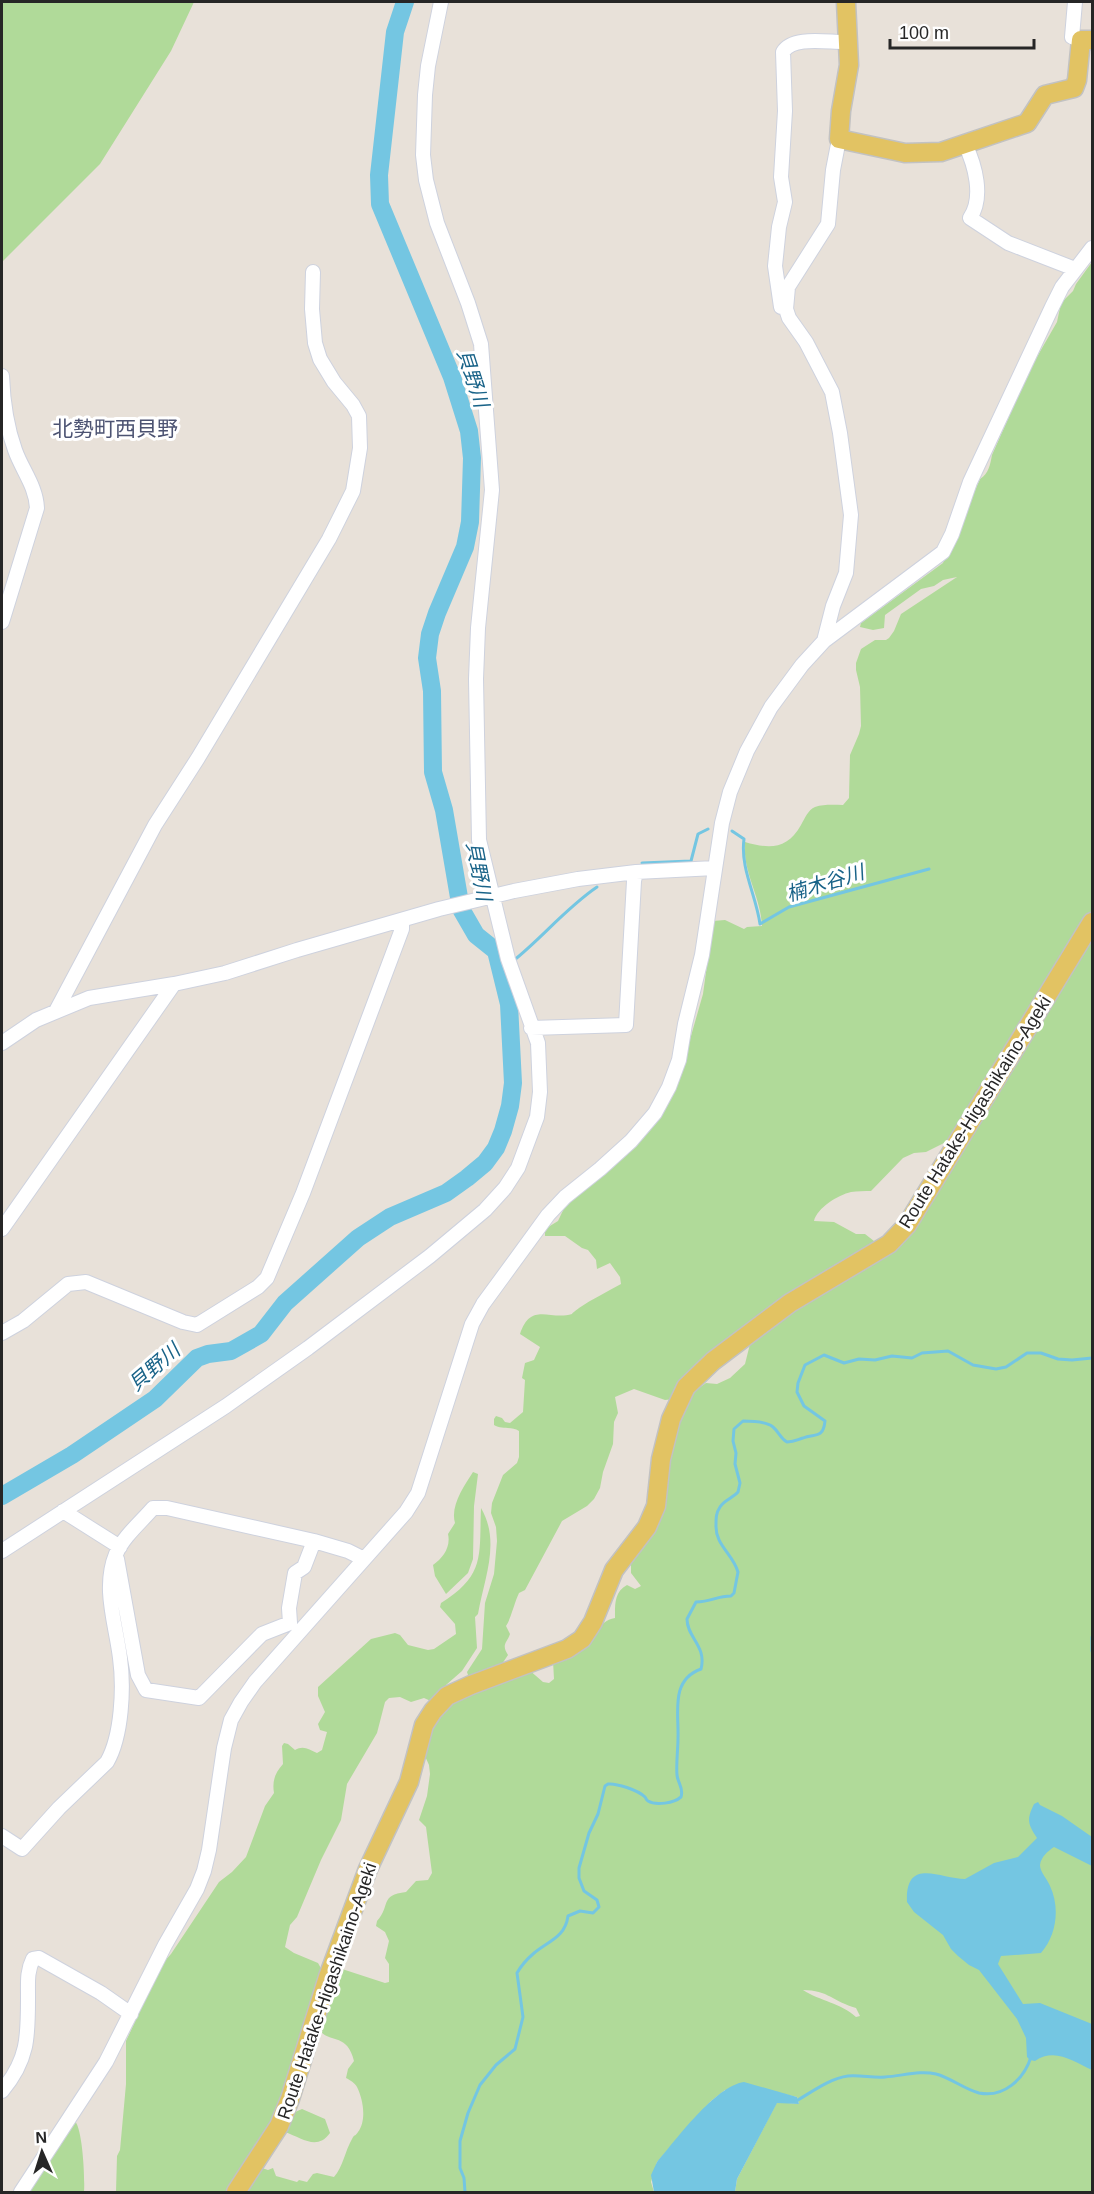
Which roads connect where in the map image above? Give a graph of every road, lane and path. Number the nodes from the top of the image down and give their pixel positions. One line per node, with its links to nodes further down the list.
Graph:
1 (441, 2): 17 (street)
2 (846, 2): 5 (main road)
3 (1075, 2): 4 (street)
4 (1087, 40): 7 (main road)
5 (847, 42): 6 (main road); 11 (street)
6 (839, 138): 7 (main road); 11 (street)
7 (965, 144): 9 (street)
8 (1092, 248): 9 (street)
9 (1075, 269): 14 (street)
10 (313, 272): 21 (street)
11 (789, 318): 14 (street)
12 (2, 376): 13 (street)
13 (2, 622)
14 (824, 641): 15 (street)
15 (715, 868): 16 (street); 30 (street)
16 (636, 872): 17 (street); 22 (street)
17 (492, 897): 18 (street); 22 (street)
18 (402, 920): 20 (street); 25 (street)
19 (1092, 922): 35 (main road, Route Hatake-Higashikaino-Ageki)
20 (174, 984): 21 (street); 24 (street)
21 (56, 1011): 23 (street)
22 (531, 1028): 26 (street)
23 (2, 1043)
24 (2, 1229)
25 (2, 1333)
26 (63, 1511): 28 (street); 29 (street)
27 (314, 1541): 28 (street); 28 (street); 30 (street)
28 (118, 1550): 31 (street)
29 (2, 1551)
30 (364, 1559): 32 (street)
31 (2, 1836)
32 (131, 2014): 33 (street); 34 (street)
33 (2, 2091)
34 (21, 2193)
35 (236, 2193)

